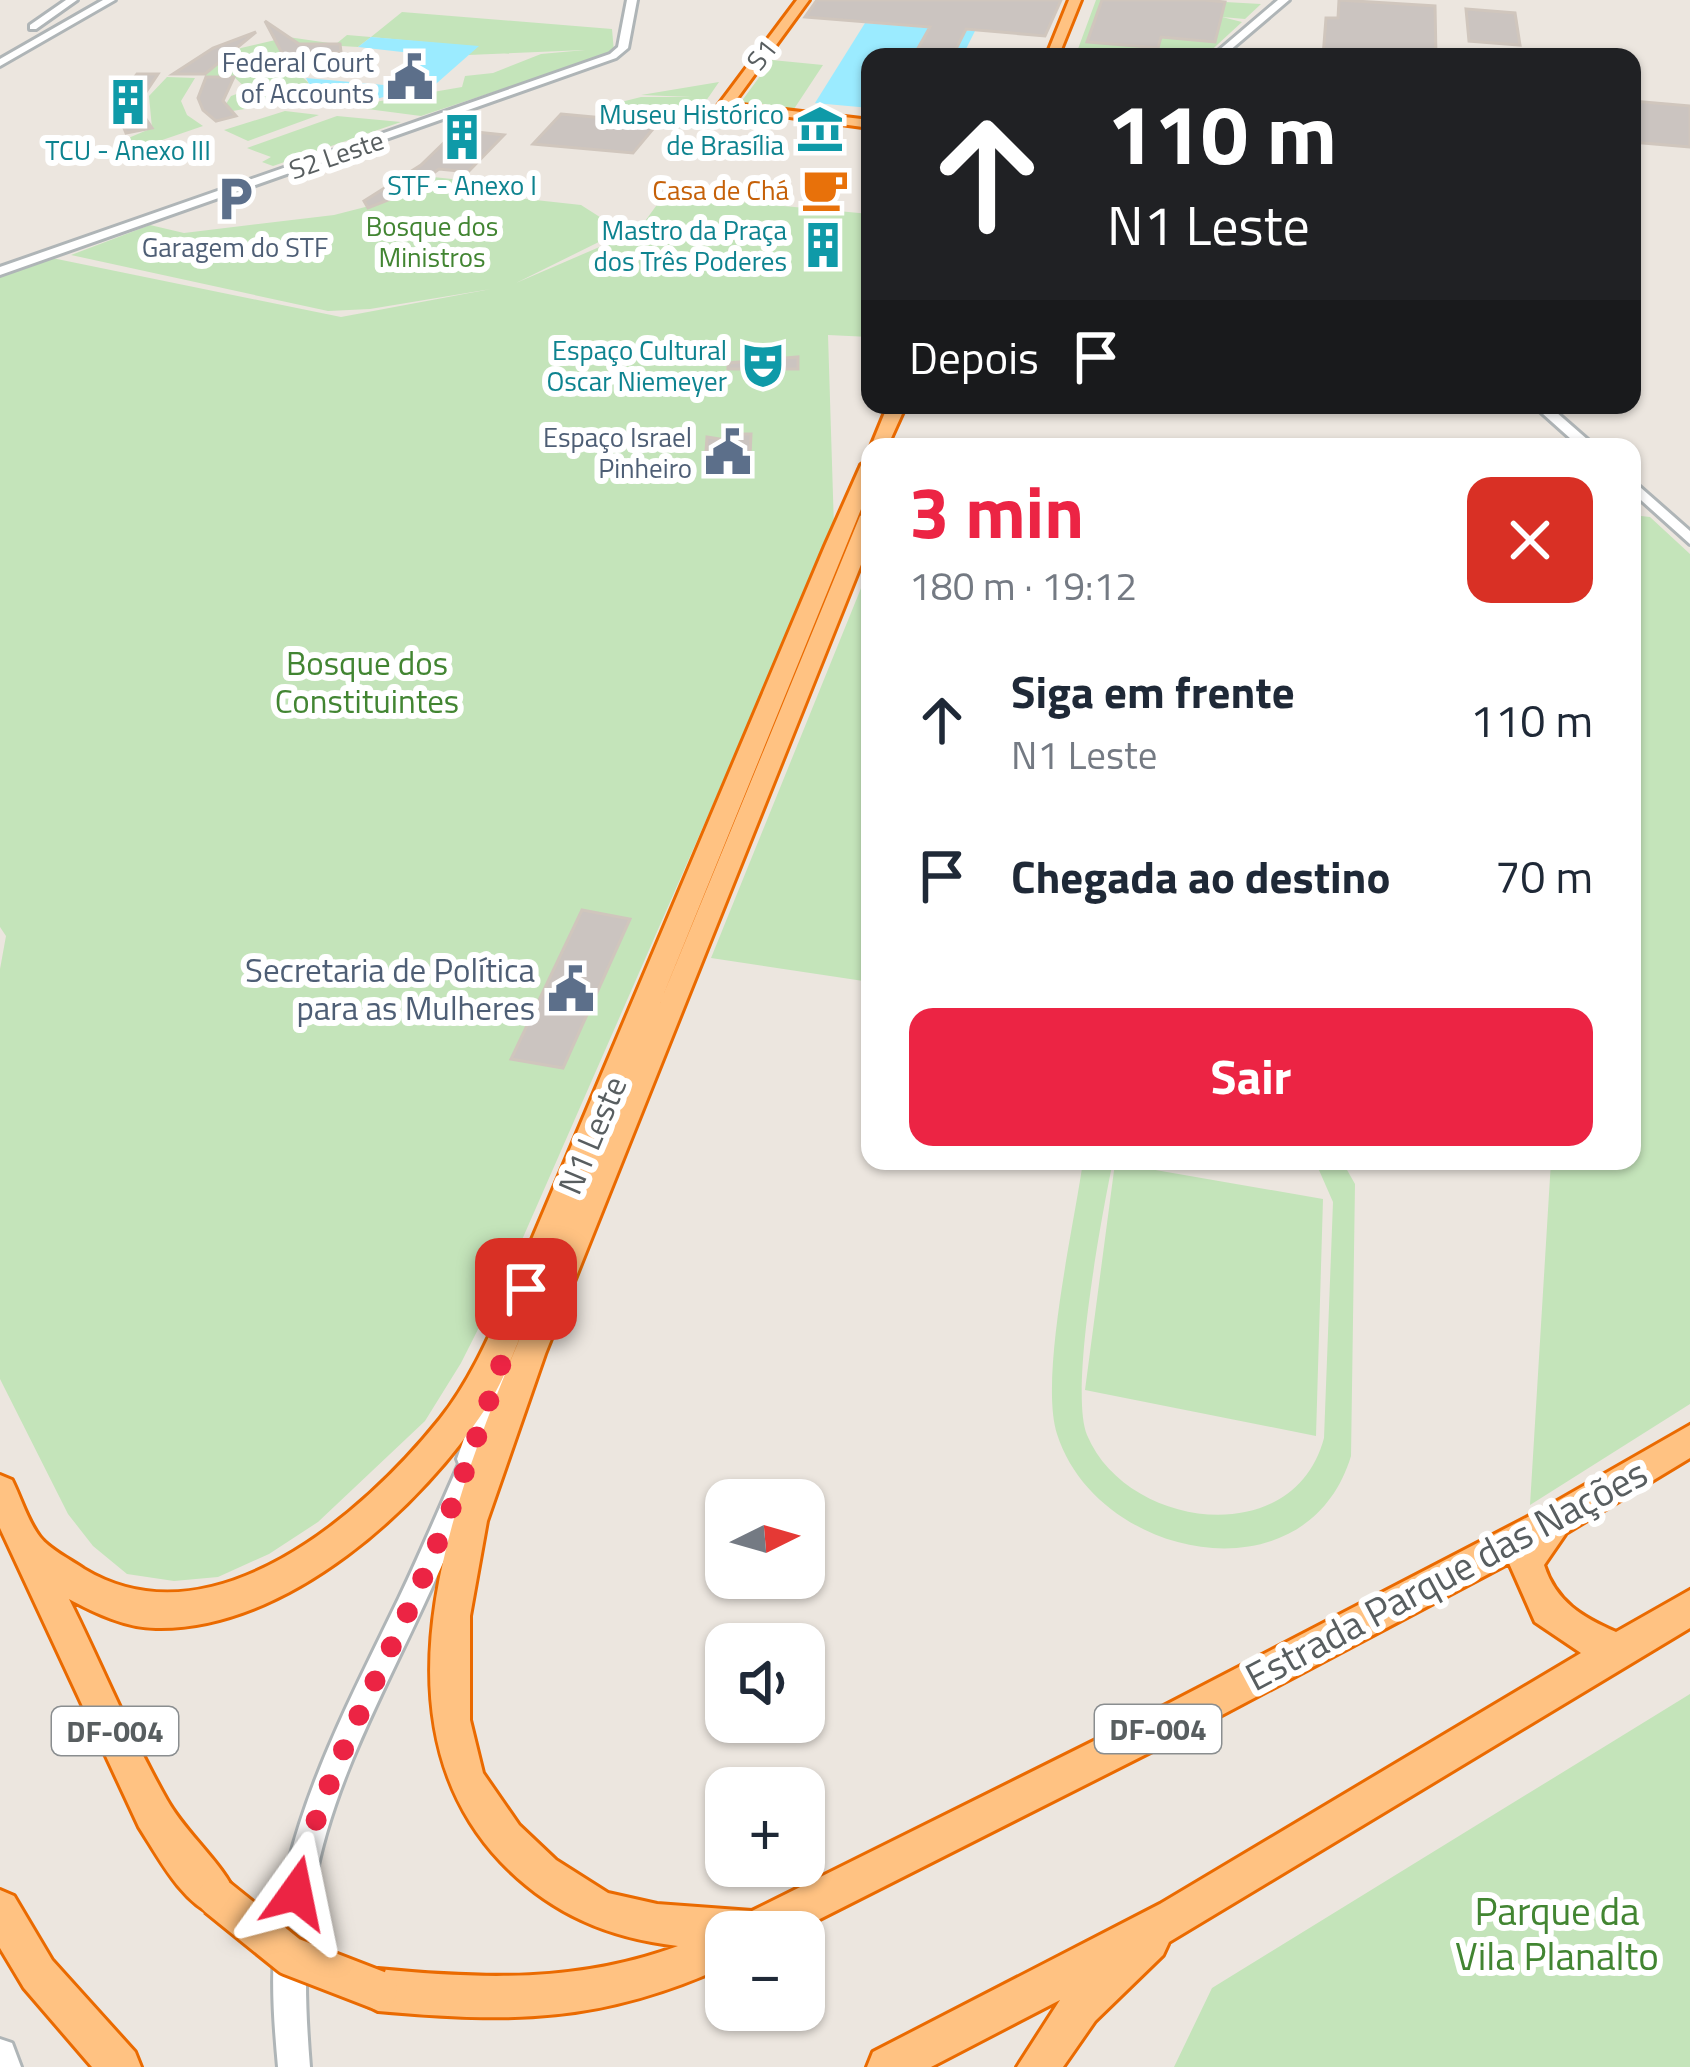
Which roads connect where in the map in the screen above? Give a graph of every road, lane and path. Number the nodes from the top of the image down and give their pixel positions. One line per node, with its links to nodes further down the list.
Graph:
1 (110, 0): 7 (main road)
2 (632, 0): 13 (main road, S2 Leste)
3 (803, 0): 12 (highway, S1)
4 (1075, 0): 9 (highway)
5 (1284, 0): 10 (main road)
6 (69, 2): 7 (main road); 8 (main road)
7 (94, 7): 11 (main road)
8 (0, 47)
9 (1056, 48)
10 (1227, 48)
11 (0, 63)
12 (861, 123)
13 (0, 271)
14 (1550, 414): 15 (main road)
15 (1578, 438)
16 (861, 488): 21 (highway, N1 Leste)
17 (1641, 491): 18 (main road)
18 (1683, 524): 20 (main road)
19 (861, 537): 21 (highway, N1 Leste)
20 (1690, 539)
21 (538, 1295): 25 (highway); 31 (highway); 36 (main road, N1 Leste)
22 (1690, 1440): 24 (highway, Estrada Parque das Nações / DF-004)
23 (0, 1491): 25 (highway, DF-004)
24 (1557, 1520): 27 (highway); 29 (highway, Estrada Parque das Nações / DF-004)
25 (32, 1553): 32 (highway, DF-004, bridge)
26 (1690, 1608): 27 (highway)
27 (1618, 1651): 30 (highway)
28 (0, 1910): 35 (highway)
29 (793, 1911)
30 (1174, 1918): 37 (highway); 38 (highway)
31 (705, 1928)
32 (705, 1954)
33 (0, 2055): 34 (main road)
34 (5, 2067)
35 (120, 2067)
36 (294, 2067)
37 (888, 2067)
38 (1038, 2067)

